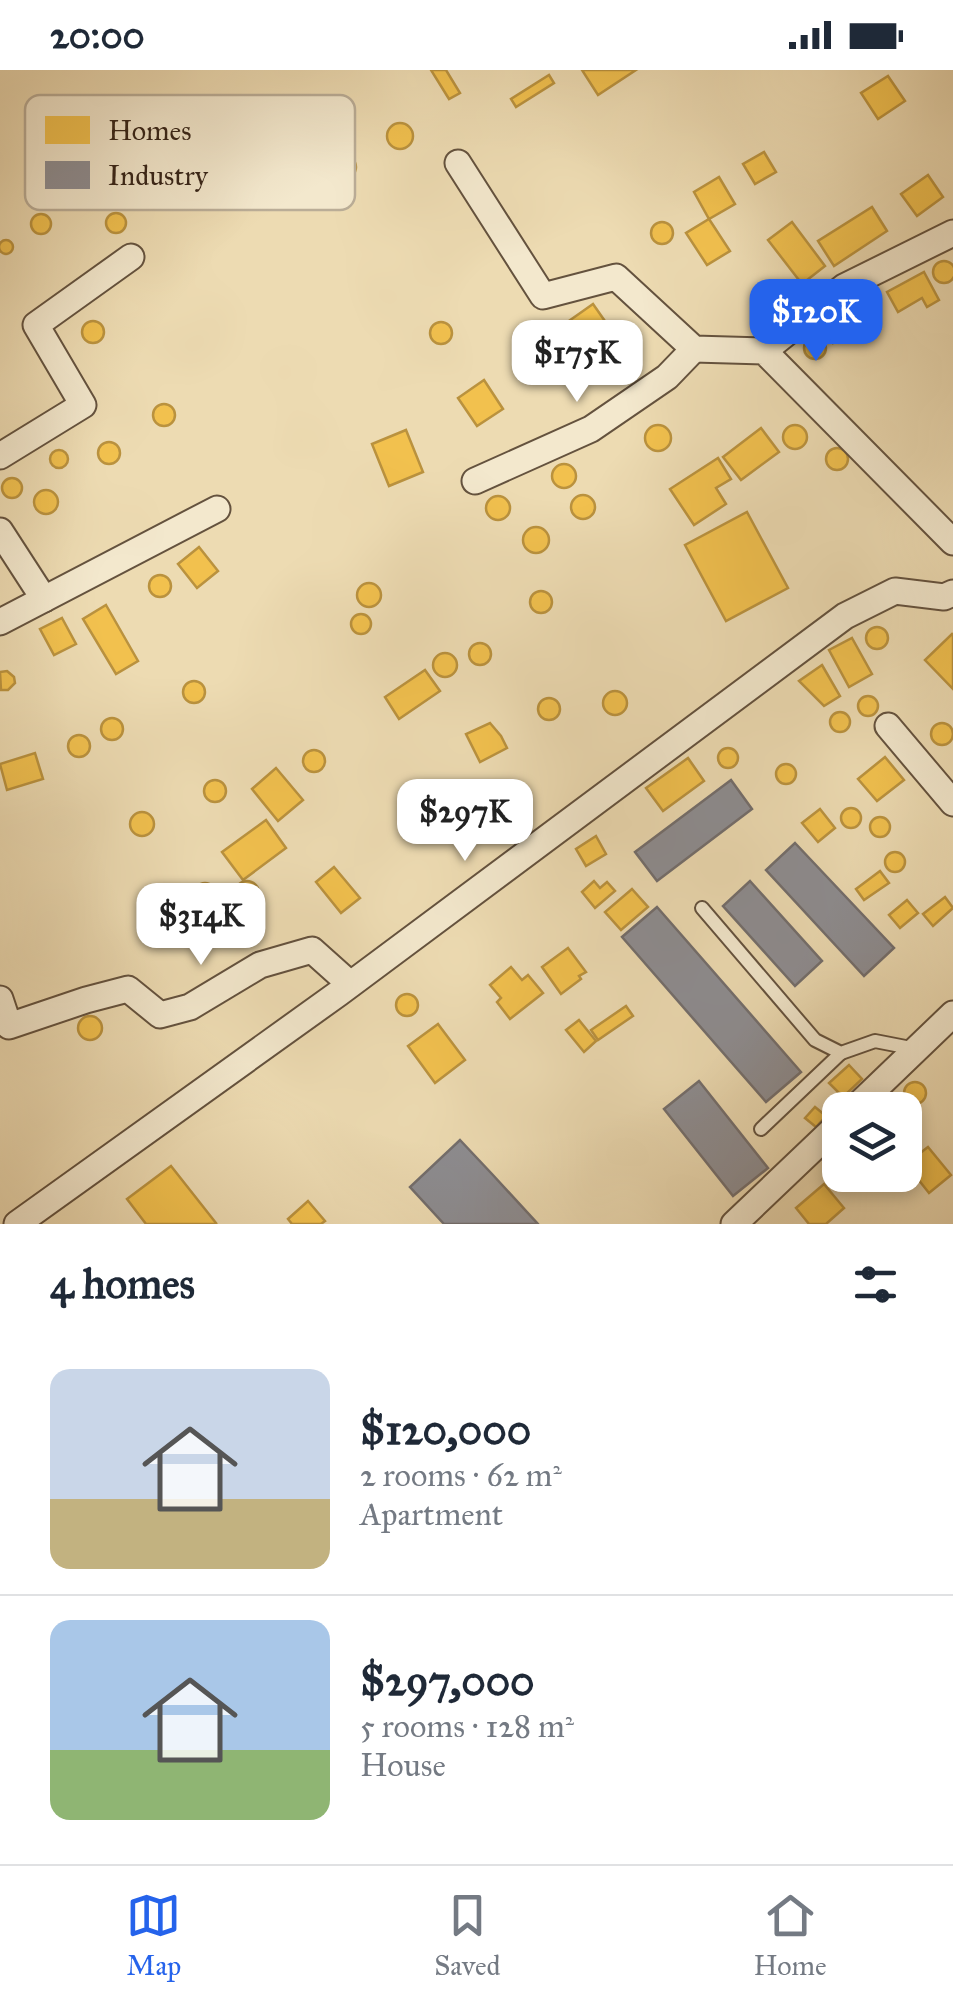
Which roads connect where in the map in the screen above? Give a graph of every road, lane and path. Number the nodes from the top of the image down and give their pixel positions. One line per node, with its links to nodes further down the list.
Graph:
1 (458, 164): 4 (street)
2 (953, 233): 5 (street)
3 (131, 257): 6 (street)
4 (694, 349): 5 (street); 7 (street)
5 (764, 351): 10 (street)
6 (0, 456)
7 (475, 481)
8 (217, 509): 12 (street)
9 (0, 530): 12 (street)
10 (953, 542)
11 (953, 593): 17 (street)
12 (44, 599): 13 (street)
13 (0, 622)
14 (888, 726): 15 (street)
15 (953, 803)
16 (702, 908): 21 (lane)
17 (350, 984): 18 (street); 25 (street)
18 (0, 999)
19 (953, 1014): 20 (street)
20 (916, 1049): 21 (lane); 22 (street)
21 (840, 1053): 23 (lane)
22 (872, 1092)
23 (761, 1129)
24 (822, 1140): 26 (street)
25 (17, 1224)
26 (734, 1224)

